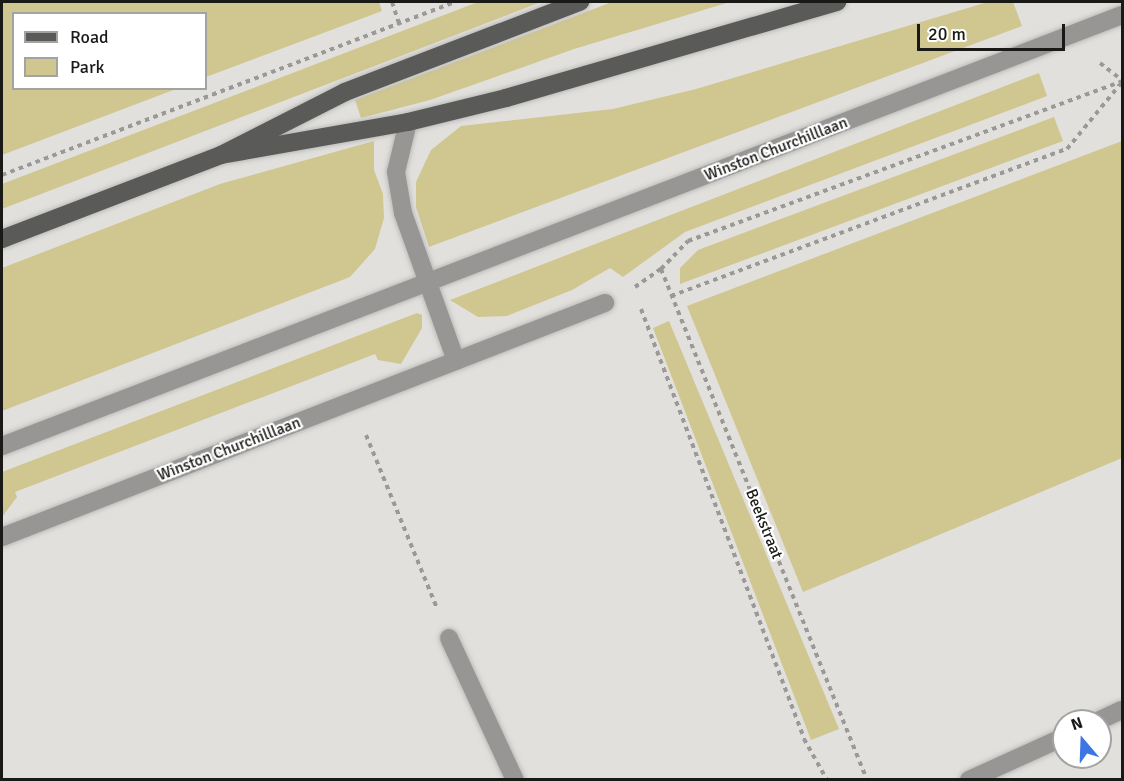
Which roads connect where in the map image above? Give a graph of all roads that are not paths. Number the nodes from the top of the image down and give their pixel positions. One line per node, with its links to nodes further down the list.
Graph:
1 (580, 2): 5 (main road)
2 (837, 2): 4 (main road)
3 (1122, 15): 7 (street, Winston Churchilllaan)
4 (408, 122): 5 (main road); 7 (street)
5 (221, 155): 6 (main road)
6 (2, 239)
7 (429, 280): 9 (street); 10 (street, Winston Churchilllaan)
8 (605, 303): 9 (street, Winston Churchilllaan)
9 (456, 361): 11 (street, Winston Churchilllaan)
10 (2, 446)
11 (2, 537)
12 (449, 638): 14 (street)
13 (1052, 742): 15 (street)
14 (515, 780)
15 (969, 780)

